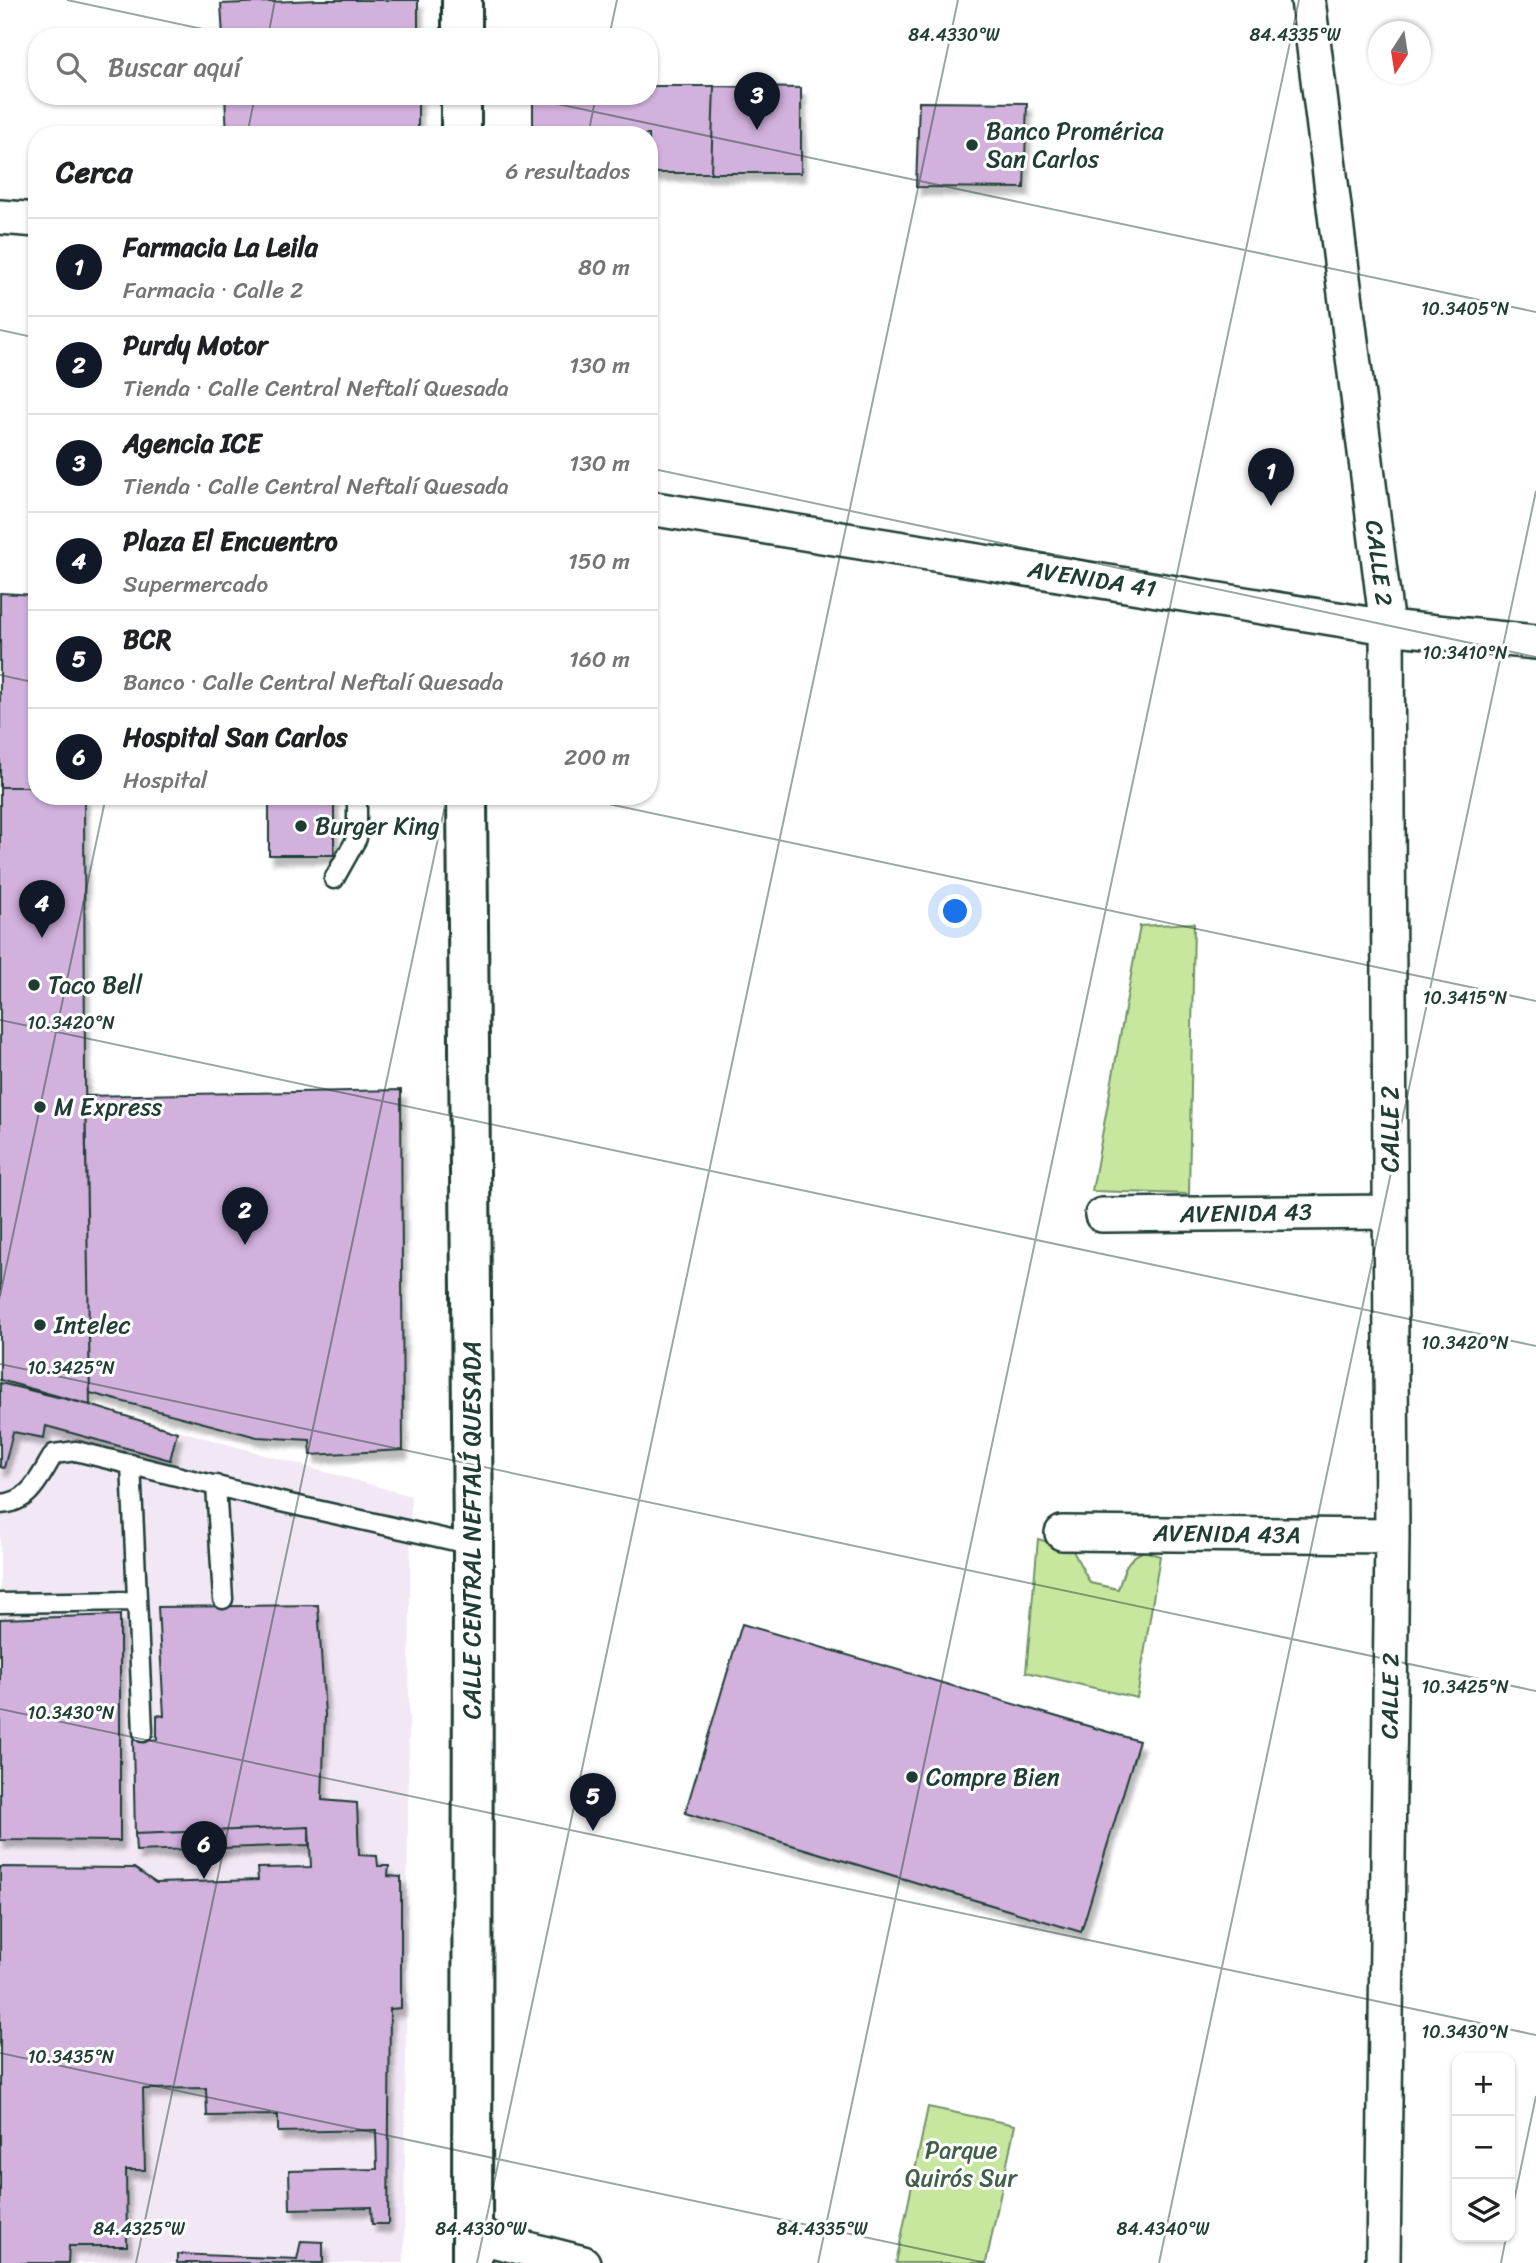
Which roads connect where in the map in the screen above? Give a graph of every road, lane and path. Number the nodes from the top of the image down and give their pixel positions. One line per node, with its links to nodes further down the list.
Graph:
1 (462, 0): 3 (main road)
2 (1308, 0): 9 (street, CALLE 2)
3 (462, 28)
4 (461, 105): 5 (main road)
5 (461, 126)
6 (0, 217): 7 (street)
7 (28, 219)
8 (658, 509): 9 (street, AVENIDA 41)
9 (1387, 626): 10 (street, AVENIDA 41); 14 (street, CALLE 2)
10 (1536, 642)
11 (358, 805): 13 (lane)
12 (467, 805): 21 (main road, CALLE CENTRAL NEFTALÍ QUESADA)
13 (334, 879)
14 (1390, 1212): 15 (street, AVENIDA 43); 20 (street, CALLE 2)
15 (1102, 1215)
16 (131, 1464): 17 (lane); 18 (lane); 23 (lane)
17 (216, 1485): 21 (lane); 22 (lane)
18 (0, 1504)
19 (1062, 1533): 20 (street, AVENIDA 43A)
20 (1392, 1536): 28 (street, CALLE 2)
21 (473, 1545): 26 (main road, CALLE CENTRAL NEFTALÍ QUESADA)
22 (223, 1599)
23 (137, 1601): 24 (lane); 25 (lane)
24 (0, 1602)
25 (144, 1732)
26 (472, 2249): 27 (street)
27 (583, 2263)
28 (1383, 2263)

